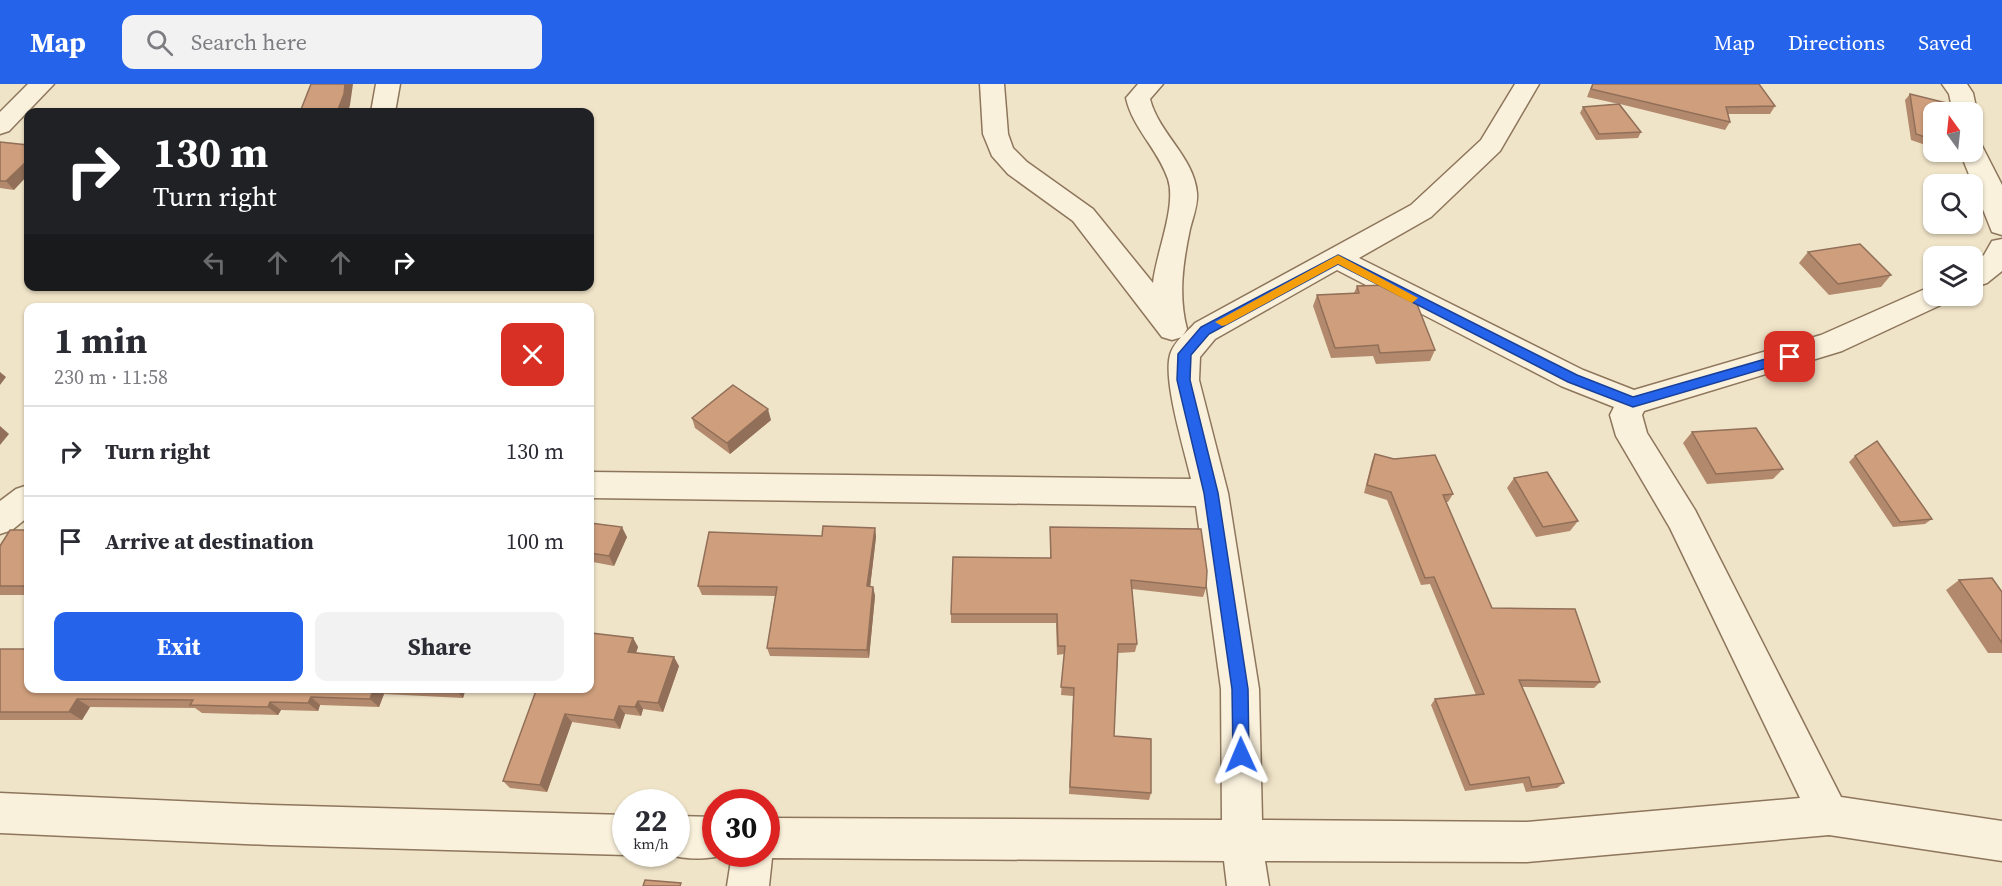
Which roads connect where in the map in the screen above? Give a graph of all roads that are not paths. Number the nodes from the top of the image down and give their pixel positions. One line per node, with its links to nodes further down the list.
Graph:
1 (42, 84): 9 (street)
2 (388, 84): 8 (street)
3 (992, 84): 16 (street)
4 (1151, 84): 16 (street)
5 (1527, 84): 13 (street)
6 (1954, 84): 7 (street)
7 (1963, 102)
8 (384, 108)
9 (0, 126)
10 (1978, 162): 11 (street)
11 (2002, 226)
12 (2002, 248): 14 (street)
13 (1338, 259): 17 (street); 18 (street)
14 (1983, 273)
15 (1923, 301): 18 (street)
16 (1171, 327): 17 (street)
17 (1185, 354): 20 (street)
18 (1633, 402): 24 (street)
19 (594, 485): 20 (street)
20 (1211, 493): 28 (street)
21 (24, 502): 22 (street)
22 (0, 520)
23 (0, 813): 25 (street)
24 (1829, 815): 27 (street); 28 (street)
25 (612, 835)
26 (780, 838): 28 (street)
27 (2002, 841)
28 (1242, 842): 31 (street)
29 (751, 867): 30 (street)
30 (748, 886)
31 (1248, 886)

